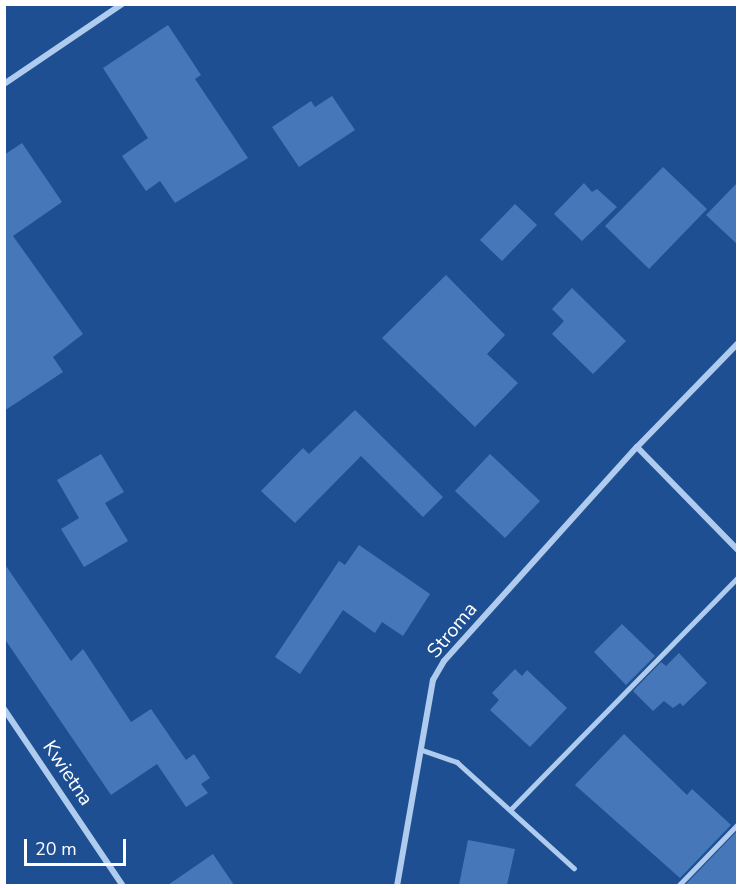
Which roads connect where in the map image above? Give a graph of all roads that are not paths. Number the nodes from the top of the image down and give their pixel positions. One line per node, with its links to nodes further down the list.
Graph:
1 (122, 4): 2 (street)
2 (4, 84)
3 (738, 343): 4 (street, Stroma)
4 (637, 447): 5 (street); 8 (street, Stroma)
5 (738, 550)
6 (738, 577): 9 (lane)
7 (4, 709): 12 (street, Kwietna)
8 (422, 750): 9 (lane); 13 (street, Stroma)
9 (510, 810): 11 (lane)
10 (738, 824): 14 (lane)
11 (574, 868)
12 (123, 885)
13 (397, 885)
14 (678, 885)

